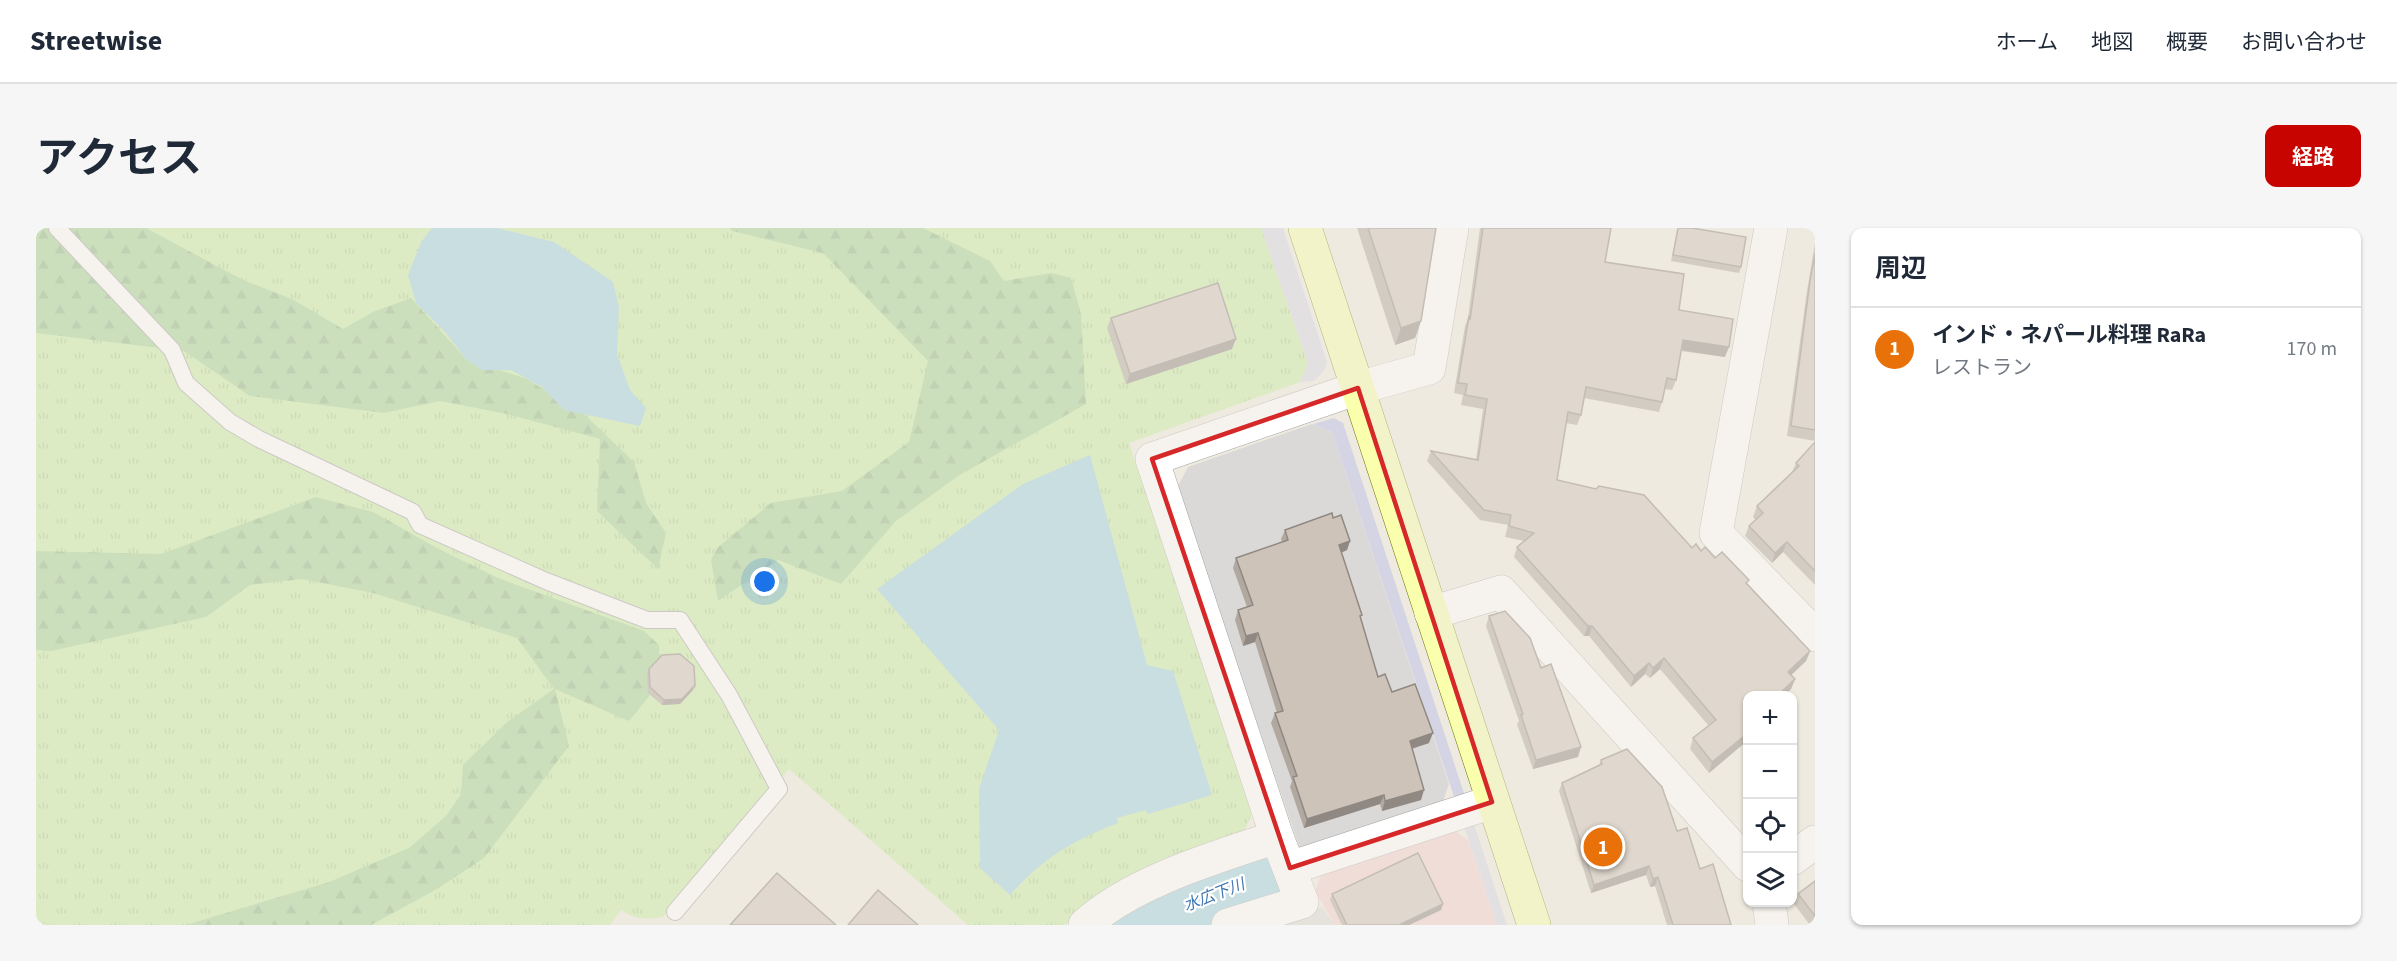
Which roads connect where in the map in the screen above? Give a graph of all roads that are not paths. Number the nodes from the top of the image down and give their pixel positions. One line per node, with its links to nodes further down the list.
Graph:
1 (57, 228): 15 (lane)
2 (1305, 228): 5 (street)
3 (1452, 228): 5 (street)
4 (1771, 228): 7 (street)
5 (1358, 388): 6 (street); 9 (street)
6 (1431, 614): 8 (street); 12 (street)
7 (1815, 635)
8 (1492, 802): 13 (street); 18 (street)
9 (1277, 837): 13 (street); 16 (street)
10 (1815, 842): 11 (street)
11 (1797, 855)
12 (1743, 859)
13 (1290, 868): 17 (street)
14 (1770, 907): 19 (street)
15 (675, 912)
16 (1085, 925)
17 (1228, 925)
18 (1534, 925)
19 (1772, 925)

